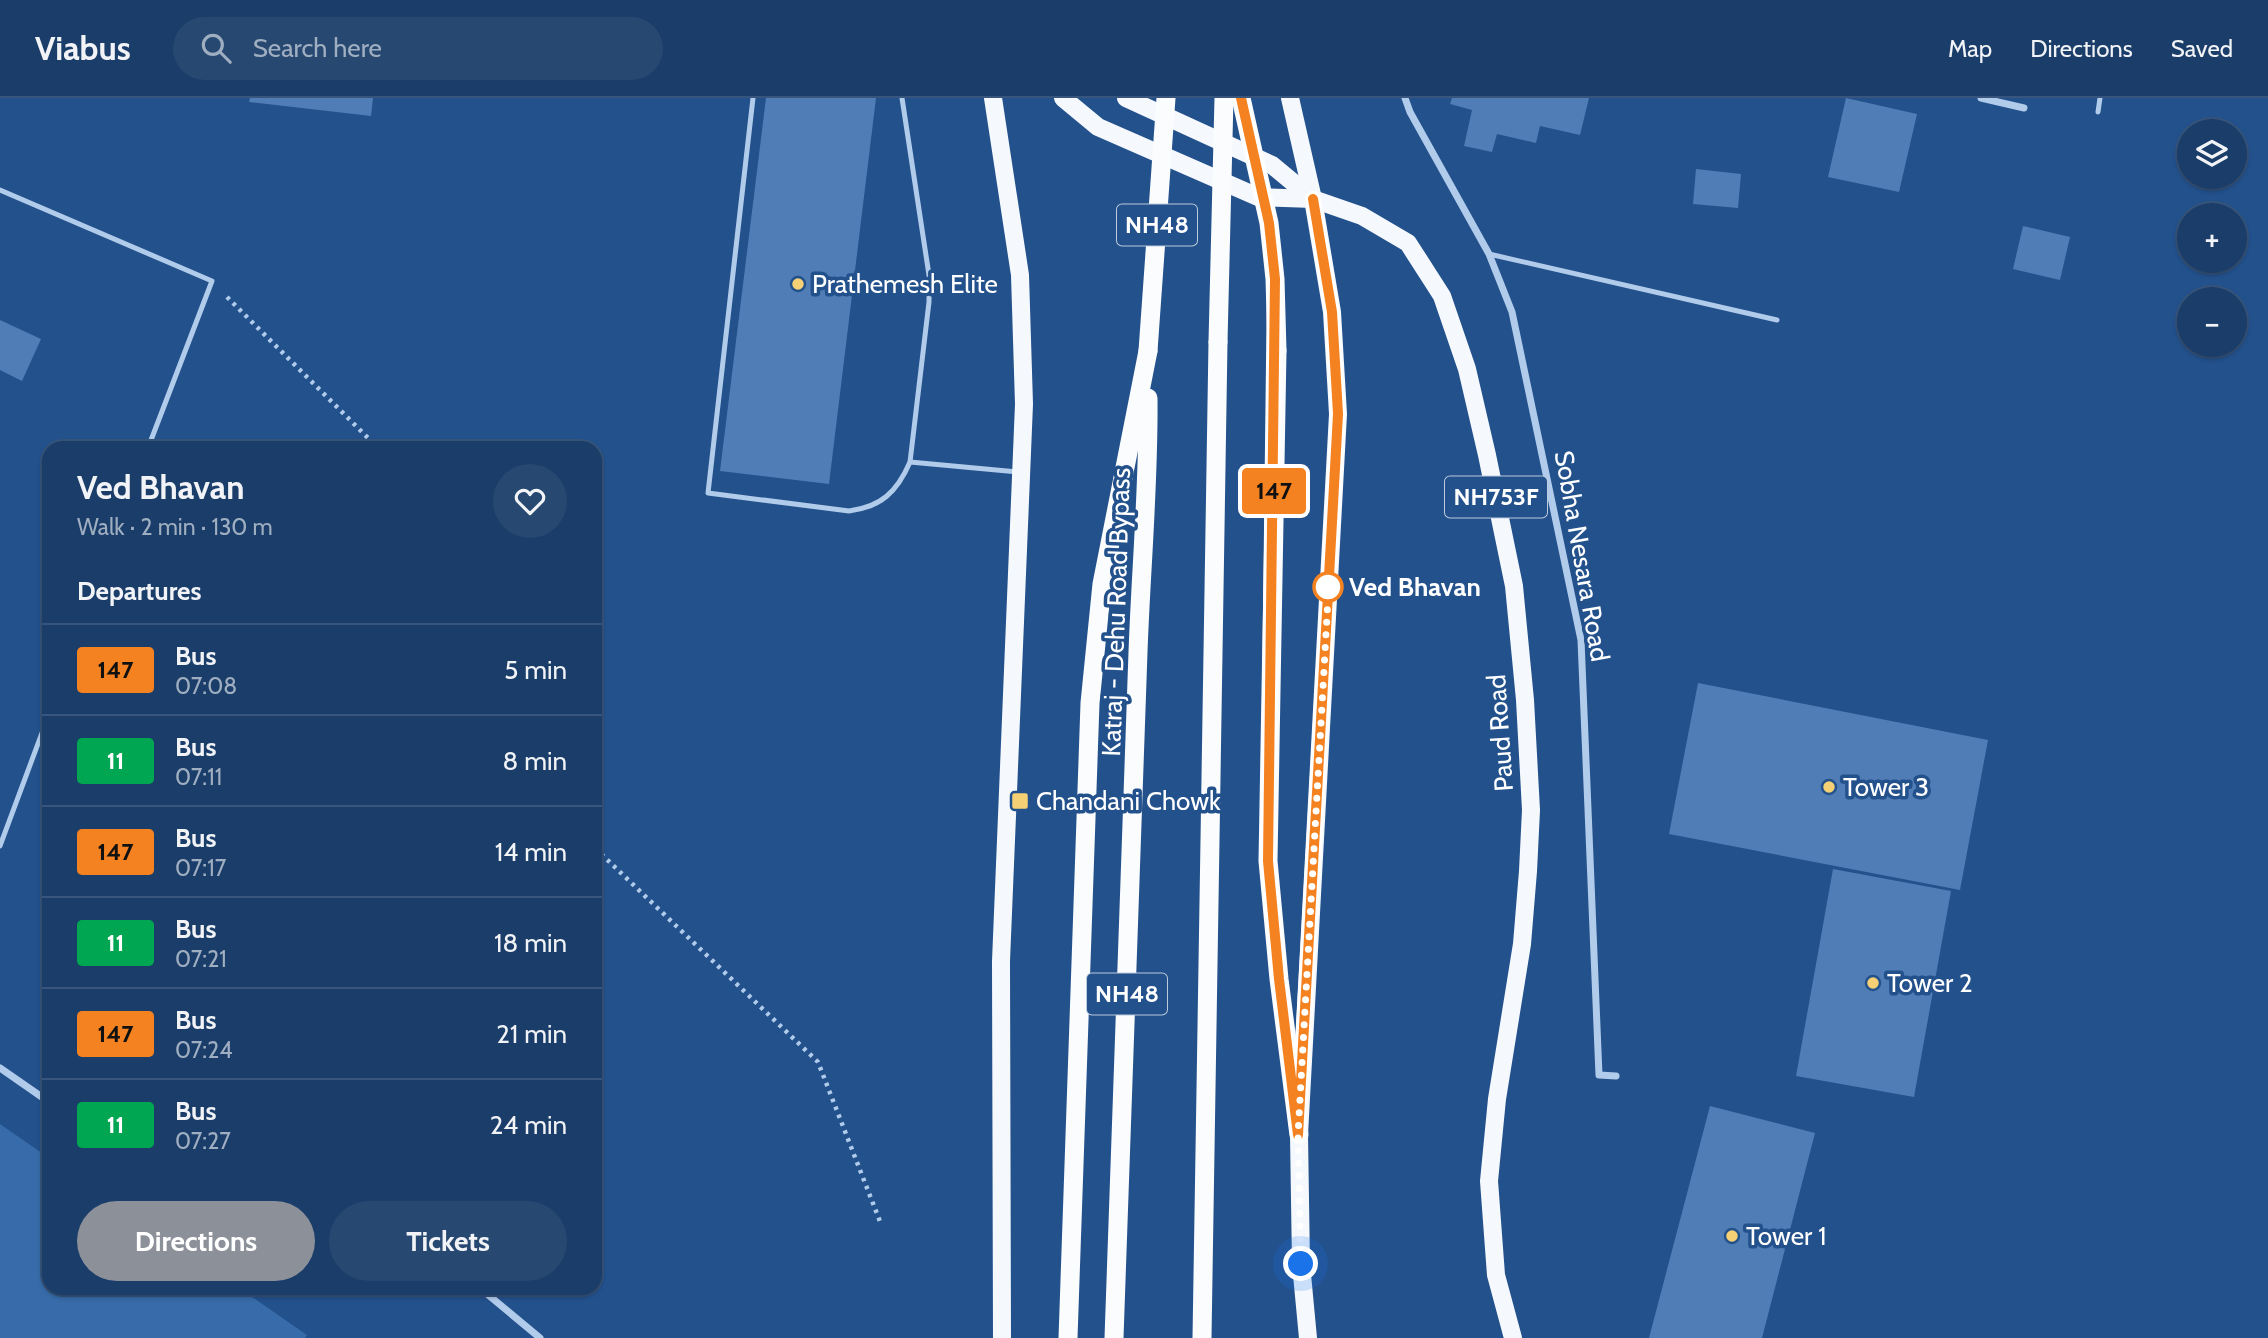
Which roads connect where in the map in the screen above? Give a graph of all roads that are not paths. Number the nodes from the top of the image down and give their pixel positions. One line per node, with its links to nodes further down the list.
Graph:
1 (753, 98): 21 (lane)
2 (902, 98): 21 (lane)
3 (993, 98): 22 (main road)
4 (1063, 98): 16 (main road, Paud Road / NH753F)
5 (1126, 98): 16 (main road, Paud Road / NH753F)
6 (1166, 98): 19 (highway, Katraj - Dehu Road Bypass / NH48, bridge)
7 (1224, 98): 34 (highway, NH48, bridge)
8 (1241, 98): 28 (highway, bridge)
9 (1290, 98): 16 (main road)
10 (1405, 98): 17 (street, Sobha Nesara Road)
11 (1981, 98): 13 (street)
12 (2101, 98): 14 (lane)
13 (2024, 108)
14 (2098, 112)
15 (0, 190): 20 (lane)
16 (1313, 199): 28 (main road); 36 (main road, Paud Road / NH753F)
17 (1489, 254): 18 (lane); 26 (street, Sobha Nesara Road)
18 (1777, 320)
19 (1148, 351): 32 (highway); 33 (highway, Katraj - Dehu Road Bypass / NH48)
20 (151, 441)
21 (910, 462): 22 (lane)
22 (1022, 472): 31 (main road)
23 (42, 733): 24 (lane)
24 (0, 846)
25 (0, 1068): 27 (street)
26 (1616, 1076)
27 (42, 1097)
28 (1298, 1135): 35 (main road)
29 (488, 1295): 30 (street)
30 (540, 1338)
31 (1002, 1338)
32 (1068, 1338)
33 (1114, 1338)
34 (1202, 1338)
35 (1308, 1338)
36 (1513, 1338)

